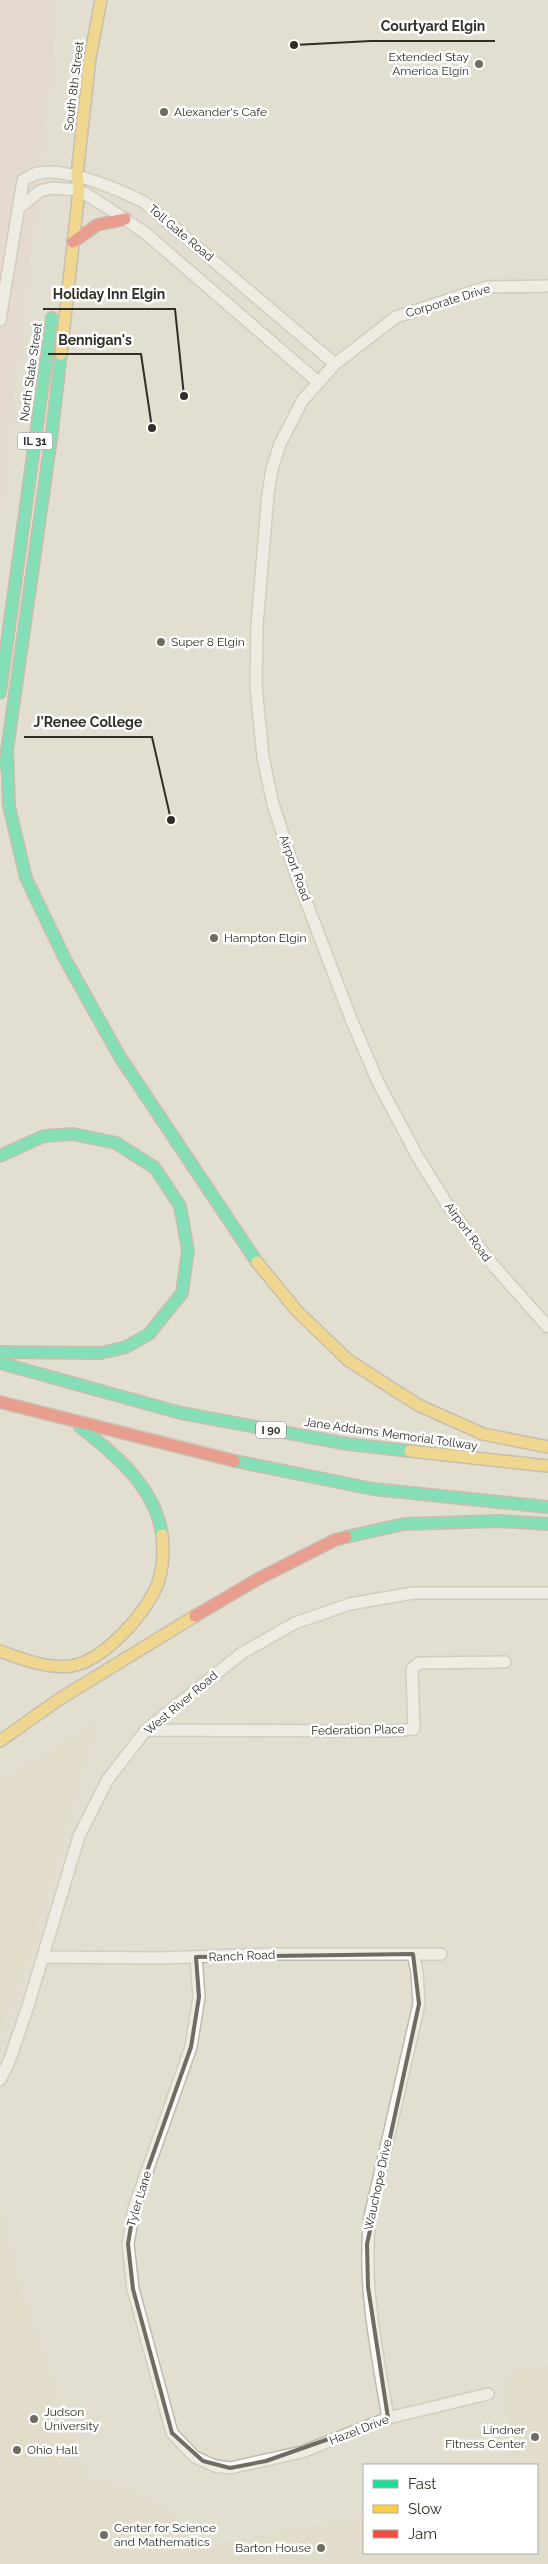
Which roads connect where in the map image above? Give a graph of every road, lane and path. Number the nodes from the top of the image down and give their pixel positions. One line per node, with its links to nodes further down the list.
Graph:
1 (101, 0): 2 (main road, South 8th Street / IL 31)
2 (77, 175): 3 (main road, North State Street / IL 31); 4 (street, Toll Gate Road); 10 (street, Toll Gate Road)
3 (74, 190): 4 (street); 5 (street, Toll Gate Road); 6 (main road, North State Street / IL 31); 12 (main road, North State Street / IL 31)
4 (20, 206): 8 (street, Toll Gate Road)
5 (125, 219): 6 (main road); 11 (street, Toll Gate Road)
6 (73, 242): 13 (main road, North State Street / IL 31)
7 (548, 286): 10 (street, Corporate Drive)
8 (1, 300): 9 (street, Toll Gate Road)
9 (0, 320)
10 (335, 364): 11 (street, Airport Road)
11 (318, 382): 16 (street, Airport Road)
12 (0, 693)
13 (7, 749): 14 (main road, North State Street / IL 31); 21 (main road)
14 (0, 800)
15 (0, 1156): 17 (main road)
16 (548, 1327)
17 (0, 1352)
18 (0, 1362): 22 (main road, Jane Addams Memorial Tollway / I 90)
19 (0, 1402): 20 (main road)
20 (74, 1422): 23 (main road); 26 (main road)
21 (548, 1447)
22 (548, 1466)
23 (548, 1507)
24 (548, 1524): 29 (main road)
25 (548, 1594): 28 (street, West River Road)
26 (0, 1651)
27 (505, 1662): 28 (street, Federation Place)
28 (146, 1730): 32 (street, West River Road)
29 (0, 1741)
30 (413, 1954): 31 (street, Ranch Road); 33 (street, Ranch Road); 36 (street, Wauchope Drive)
31 (441, 1954)
32 (43, 1957): 33 (street, Ranch Road); 34 (street, West River Road)
33 (196, 1957): 37 (street, Tyler Lane)
34 (0, 2080)
35 (488, 2394): 36 (street, Hazel Drive)
36 (388, 2418): 37 (street, Hazel Drive)
37 (230, 2468)

